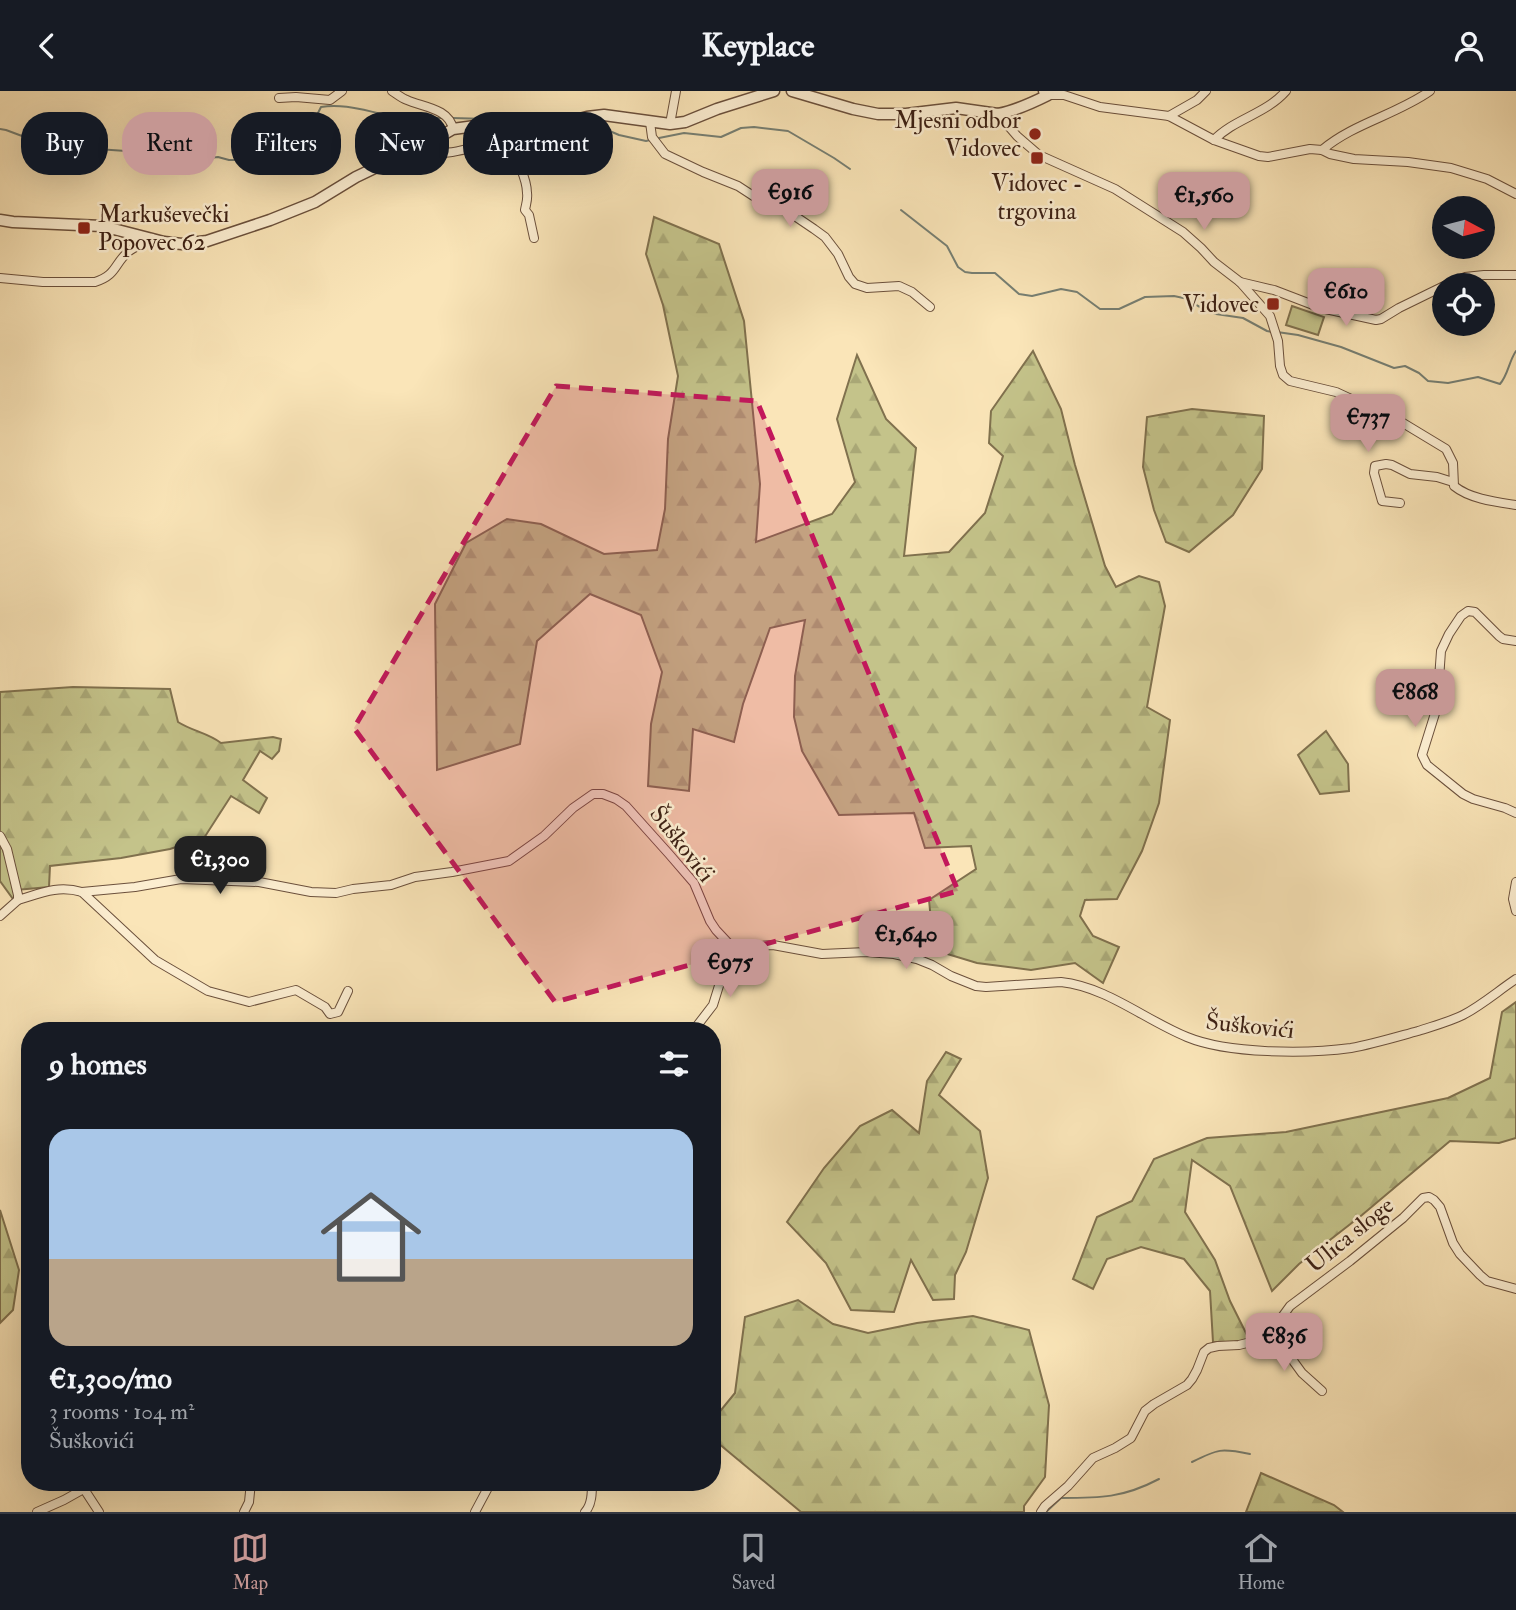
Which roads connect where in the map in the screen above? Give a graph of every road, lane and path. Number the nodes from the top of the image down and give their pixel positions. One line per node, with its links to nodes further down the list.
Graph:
1 (342, 91): 10 (street)
2 (392, 91): 15 (street)
3 (676, 91): 14 (street)
4 (774, 91): 14 (street)
5 (792, 91): 11 (street)
6 (1206, 91): 12 (street)
7 (1286, 91): 17 (street)
8 (1430, 91): 18 (street)
9 (1046, 93): 11 (street); 12 (street)
10 (279, 98)
11 (998, 114): 28 (street)
12 (1169, 116): 17 (street)
13 (650, 122): 14 (street); 15 (street); 30 (street)
14 (670, 124)
15 (453, 128): 16 (street)
16 (449, 130)
17 (1213, 140): 18 (street)
18 (1322, 150): 21 (street)
19 (449, 153): 24 (street)
20 (360, 175): 23 (street)
21 (1516, 194)
22 (0, 220): 23 (street)
23 (152, 238): 27 (street)
24 (534, 238)
25 (1495, 275): 26 (street)
26 (1516, 275)
27 (0, 278)
28 (1240, 282): 29 (street); 31 (street)
29 (1432, 292)
30 (930, 307)
31 (1453, 482): 32 (street); 33 (street)
32 (1400, 503)
33 (1516, 505)
34 (1516, 642): 35 (street)
35 (1516, 813)
36 (0, 836): 39 (street)
37 (1516, 882): 40 (street)
38 (82, 892): 39 (street, Šuškovići); 42 (street, Šuškovići); 44 (street)
39 (18, 899): 41 (street)
40 (1516, 911)
41 (0, 916)
42 (734, 948): 43 (street, Šuškovići); 45 (street)
43 (1516, 979)
44 (348, 991)
45 (700, 1022)
46 (1516, 1289): 47 (street, Ulica sloge)
47 (1274, 1328): 48 (street); 59 (street, Ulica sloge)
48 (1322, 1391)
49 (80, 1491): 54 (street)
50 (85, 1491): 55 (street)
51 (250, 1491): 56 (street)
52 (486, 1491): 57 (street)
53 (591, 1491): 58 (street)
54 (37, 1512)
55 (99, 1512)
56 (244, 1512)
57 (475, 1512)
58 (585, 1512)
59 (1041, 1512)

